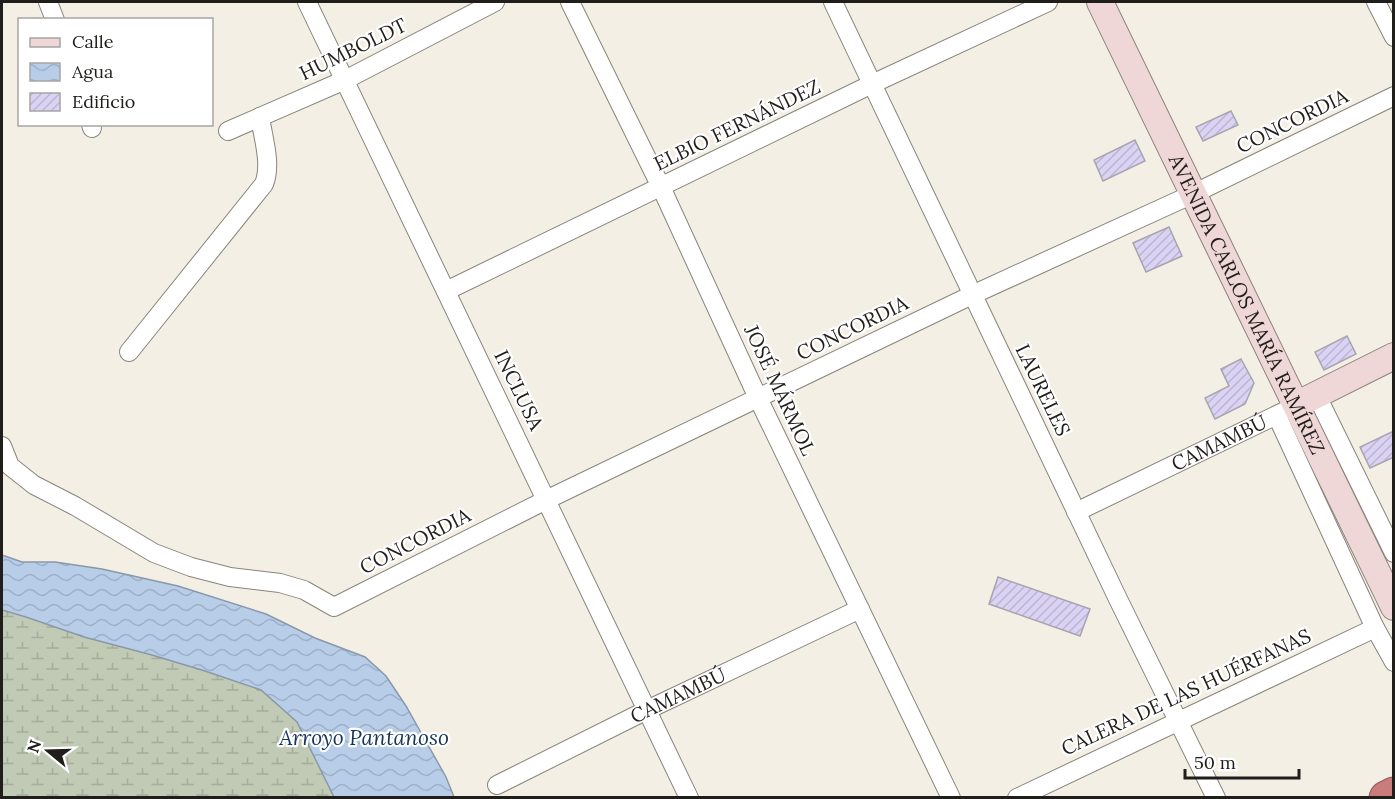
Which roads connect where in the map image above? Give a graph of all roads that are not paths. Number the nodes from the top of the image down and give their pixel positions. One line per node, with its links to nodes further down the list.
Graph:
1 (48, 2): 9 (street)
2 (308, 2): 11 (street, INCLUSA)
3 (495, 2): 11 (street, HUMBOLDT)
4 (570, 2): 16 (street, JOSÉ MÁRMOL)
5 (833, 2): 12 (street, LAURELES)
6 (1048, 2): 12 (street, ELBIO FERNÁNDEZ)
7 (1100, 2): 17 (main road, AVENIDA CARLOS MARÍA RAMÍREZ)
8 (1376, 2): 10 (street)
9 (55, 18)
10 (1394, 37)
11 (345, 80): 14 (street, HUMBOLDT); 18 (street, INCLUSA)
12 (872, 84): 16 (street, ELBIO FERNÁNDEZ); 19 (street, LAURELES)
13 (1394, 96): 17 (street, CONCORDIA)
14 (260, 117): 15 (street, HUMBOLDT); 20 (street)
15 (228, 131)
16 (661, 187): 18 (street, ELBIO FERNÁNDEZ); 22 (street, JOSÉ MÁRMOL)
17 (1193, 194): 19 (street, CONCORDIA); 23 (main road, AVENIDA CARLOS MARÍA RAMÍREZ)
18 (446, 291): 25 (street, INCLUSA)
19 (972, 295): 22 (street, CONCORDIA); 26 (street, LAURELES)
20 (129, 352)
21 (1394, 356): 23 (main road, CAMAMBÚ)
22 (758, 398): 25 (street, CONCORDIA); 29 (street, JOSÉ MÁRMOL)
23 (1296, 405): 26 (street, CAMAMBÚ); 27 (street, AVENIDA CARLOS MARÍA RAMÍREZ); 28 (main road, AVENIDA CARLOS MARÍA RAMÍREZ); 30 (street, AVENIDA CARLOS MARÍA RAMÍREZ)
24 (2, 446): 25 (street, CONCORDIA)
25 (546, 500): 32 (street, INCLUSA)
26 (1076, 512): 33 (street, LAURELES)
27 (1394, 553)
28 (1394, 607)
29 (860, 609): 32 (street, CAMAMBÚ); 37 (street, JOSÉ MÁRMOL)
30 (1375, 628): 31 (street, AVENIDA CARLOS MARÍA RAMÍREZ); 33 (street, CALERA DE LAS HUÉRFANAS)
31 (1394, 662)
32 (647, 710): 34 (street, CAMAMBÚ); 36 (street, INCLUSA)
33 (1177, 721): 38 (street, CALERA DE LAS HUÉRFANAS); 39 (street, LAURELES)
34 (497, 785)
35 (1394, 794): 40 (highway)
36 (689, 798)
37 (951, 798)
38 (1017, 798)
39 (1216, 798)
40 (1386, 798)

